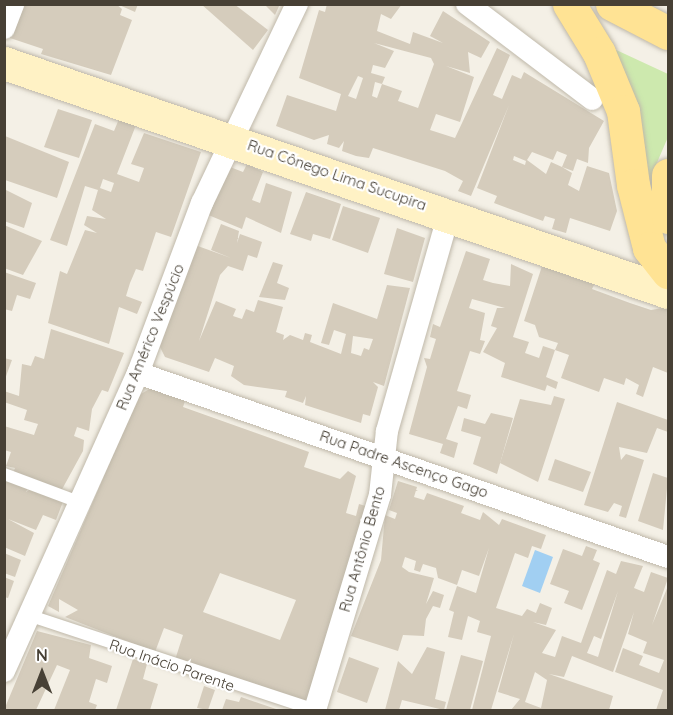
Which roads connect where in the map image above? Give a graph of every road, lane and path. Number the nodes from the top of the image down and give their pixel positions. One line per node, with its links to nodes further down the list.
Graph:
1 (13, 4): 6 (street)
2 (297, 4): 10 (street, Rua Américo Vespúcio)
3 (467, 4): 9 (street)
4 (569, 4): 14 (main road)
5 (612, 4): 7 (main road)
6 (4, 28)
7 (669, 33)
8 (4, 63): 10 (street, Rua Cônego Lima Sucupira)
9 (592, 99)
10 (236, 140): 12 (street, Rua Cônego Lima Sucupira); 16 (street, Rua Américo Vespúcio)
11 (669, 176): 13 (main road)
12 (449, 213): 15 (street, Rua Cônego Lima Sucupira); 17 (street, Rua Antônio Bento)
13 (669, 216)
14 (669, 272)
15 (669, 292)
16 (138, 374): 17 (street, Rua Padre Ascenço Gago); 19 (street, Rua Américo Vespúcio)
17 (384, 456): 20 (street, Rua Padre Ascenço Gago); 23 (street, Rua Antônio Bento)
18 (4, 474): 19 (lane)
19 (81, 502): 21 (street, Rua Américo Vespúcio)
20 (669, 557)
21 (31, 616): 22 (street, Rua Américo Vespúcio); 23 (lane, Rua Inácio Parente)
22 (4, 671)
23 (315, 710)

